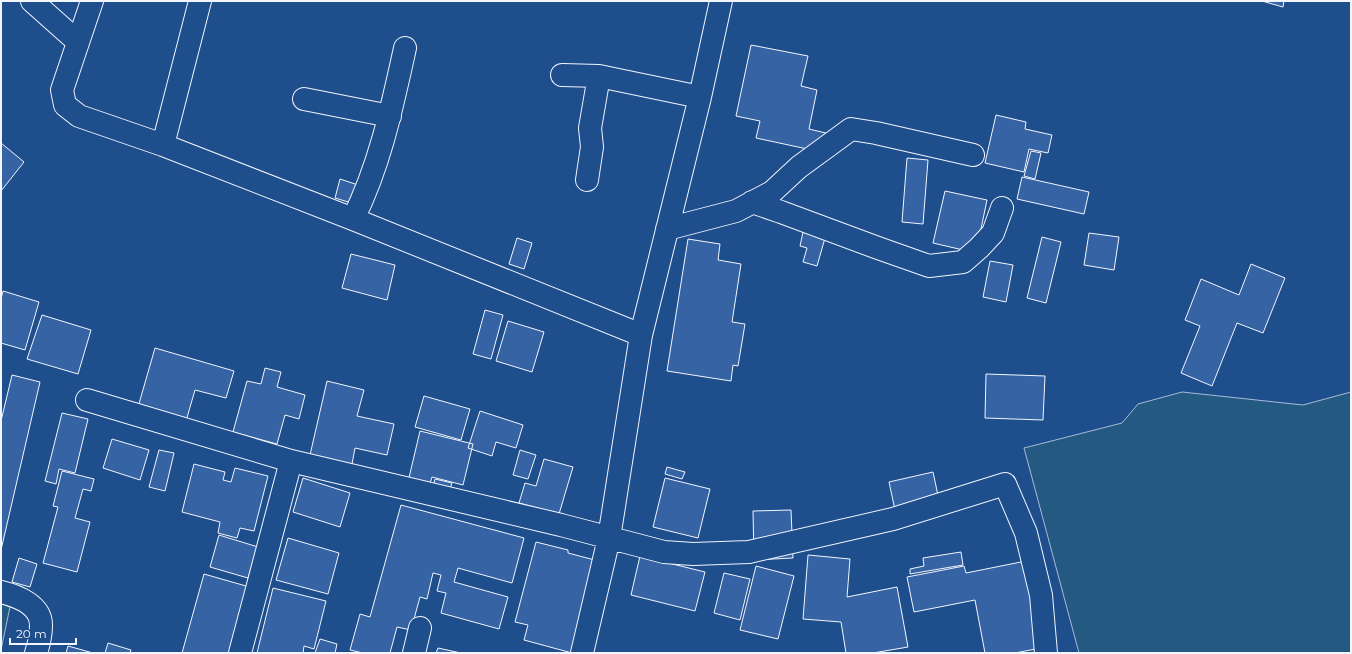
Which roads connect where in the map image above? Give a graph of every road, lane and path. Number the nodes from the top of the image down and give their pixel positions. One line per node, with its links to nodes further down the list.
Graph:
1 (32, 1): 5 (street)
2 (92, 1): 5 (street)
3 (200, 1): 12 (street)
4 (721, 1): 9 (street)
5 (78, 42): 12 (street)
6 (405, 48): 11 (street)
7 (562, 75): 8 (street)
8 (599, 76): 9 (street); 14 (street)
9 (700, 97): 18 (street)
10 (304, 99): 11 (street)
11 (390, 116): 17 (street)
12 (162, 145): 17 (street)
13 (974, 155): 15 (street)
14 (587, 180)
15 (752, 202): 16 (street); 18 (street)
16 (1002, 208)
17 (353, 219): 19 (street)
18 (667, 230): 19 (street)
19 (641, 335): 22 (street)
20 (87, 400): 21 (street)
21 (291, 461): 22 (street); 26 (street)
22 (609, 538): 28 (street); 29 (street)
23 (1, 592): 25 (street)
24 (420, 628): 27 (street)
25 (36, 653)
26 (240, 653)
27 (414, 653)
28 (582, 653)
29 (1046, 653)

